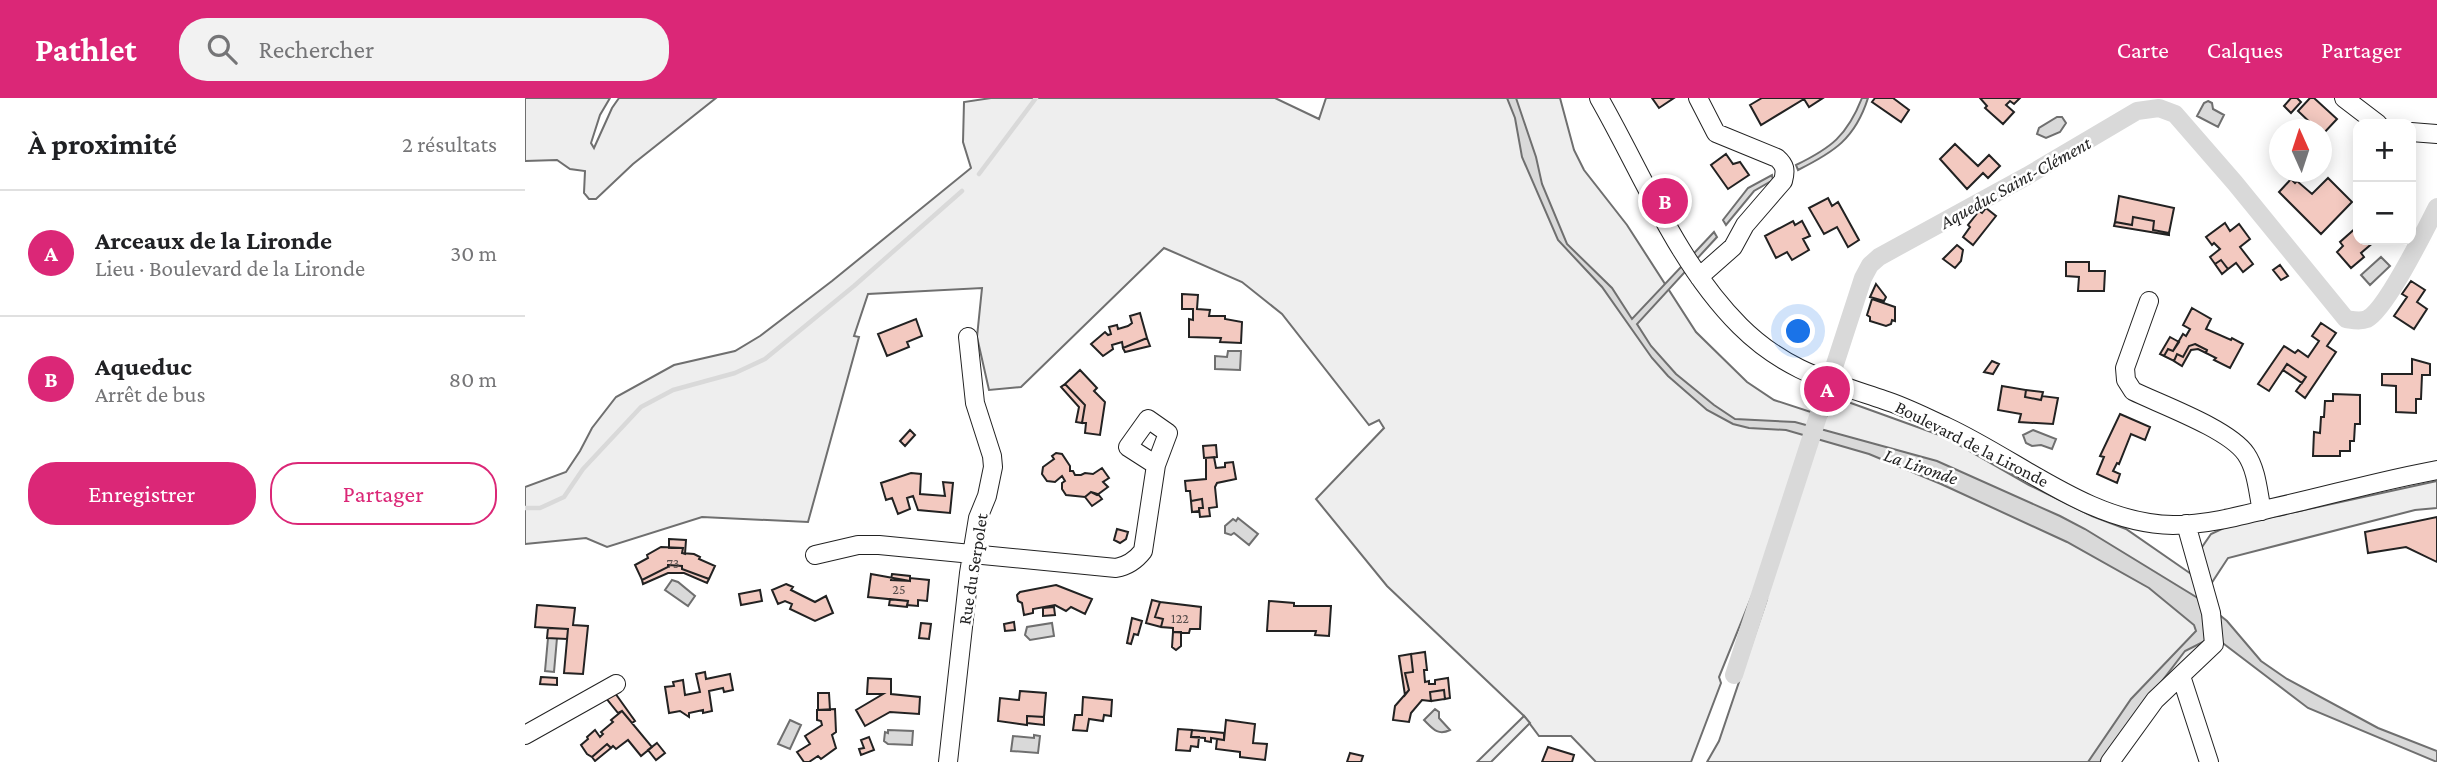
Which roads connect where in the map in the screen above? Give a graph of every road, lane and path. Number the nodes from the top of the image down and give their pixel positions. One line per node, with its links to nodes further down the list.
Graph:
1 (1599, 98): 7 (street, Boulevard de la Lironde)
2 (1698, 98): 7 (street)
3 (2344, 98): 4 (street)
4 (2371, 119)
5 (2416, 132): 6 (street)
6 (2437, 134)
7 (1699, 277): 13 (street, Boulevard de la Lironde)
8 (2149, 301): 12 (street)
9 (968, 337): 14 (street, Rue du Serpolet)
10 (1156, 465): 14 (street)
11 (2437, 470): 12 (street, Boulevard de la Lironde)
12 (2262, 511): 13 (street, Boulevard de la Lironde)
13 (2186, 524): 16 (street)
14 (972, 554): 15 (street); 19 (street, Rue du Serpolet)
15 (815, 555)
16 (2181, 676): 20 (street); 21 (street)
17 (616, 684): 18 (street)
18 (525, 735)
19 (948, 762)
20 (2110, 762)
21 (2209, 762)

